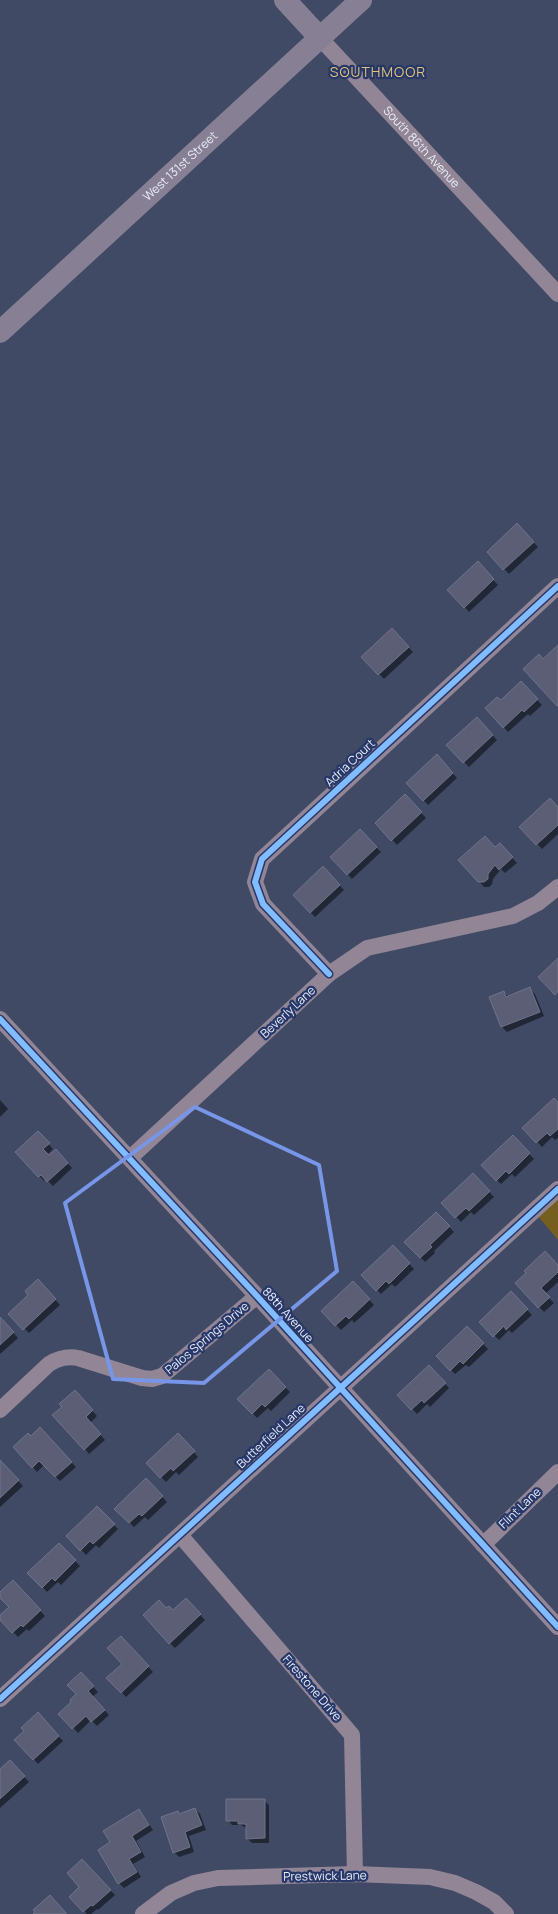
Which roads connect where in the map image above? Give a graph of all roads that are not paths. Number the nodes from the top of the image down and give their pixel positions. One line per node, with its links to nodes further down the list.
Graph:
1 (284, 0): 3 (street, South 86th Avenue)
2 (361, 0): 3 (street, West 131st Street)
3 (320, 38): 4 (street, South 86th Avenue); 5 (street, West 131st Street)
4 (558, 294)
5 (0, 332)
6 (558, 586): 8 (street, Adria Court)
7 (558, 887): 8 (street, Beverly Lane)
8 (329, 974): 10 (street, Beverly Lane)
9 (0, 1019): 10 (street, 88th Avenue)
10 (130, 1158): 12 (street, 88th Avenue)
11 (558, 1189): 13 (street, Butterfield Lane)
12 (257, 1296): 13 (street, 88th Avenue); 14 (street, Palos Springs Drive)
13 (340, 1388): 16 (street, Butterfield Lane); 17 (street, 88th Avenue)
14 (0, 1410)
15 (558, 1472): 17 (street, Flint Lane)
16 (180, 1535): 19 (street, Butterfield Lane); 20 (street, Firestone Drive)
17 (483, 1545): 18 (street, 88th Avenue)
18 (558, 1627)
19 (0, 1699)
20 (355, 1874): 21 (street, Prestwick Lane); 22 (street, Prestwick Lane)
21 (143, 1914)
22 (506, 1914)

